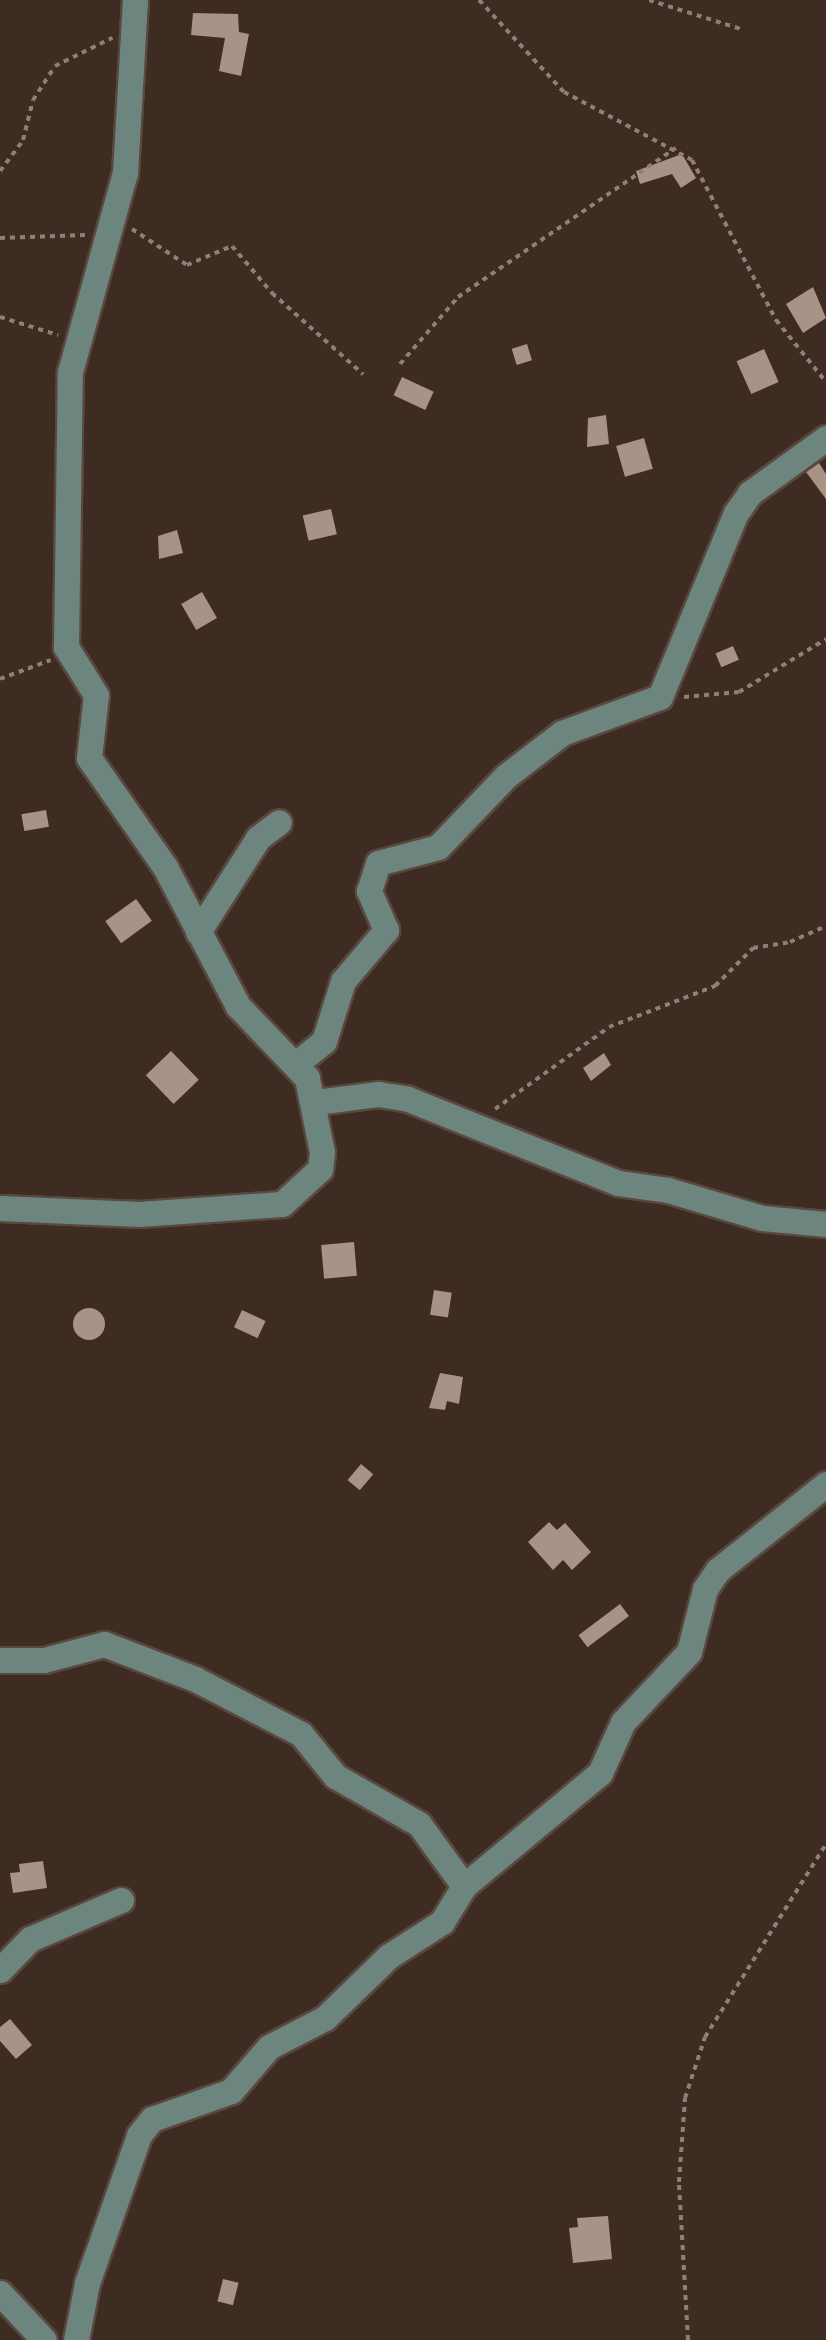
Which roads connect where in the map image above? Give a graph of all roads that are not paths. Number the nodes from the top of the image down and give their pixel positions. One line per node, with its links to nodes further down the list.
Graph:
1 (135, 12): 4 (street)
2 (826, 438): 5 (street)
3 (279, 822): 4 (street)
4 (198, 932): 5 (street)
5 (297, 1063): 6 (street)
6 (316, 1102): 7 (street); 8 (street)
7 (0, 1208)
8 (826, 1224)
9 (826, 1484): 11 (street)
10 (0, 1660): 11 (street)
11 (464, 1886): 16 (street)
12 (122, 1900): 13 (street)
13 (0, 1970)
14 (0, 2294): 15 (street)
15 (44, 2340)
16 (76, 2340)

